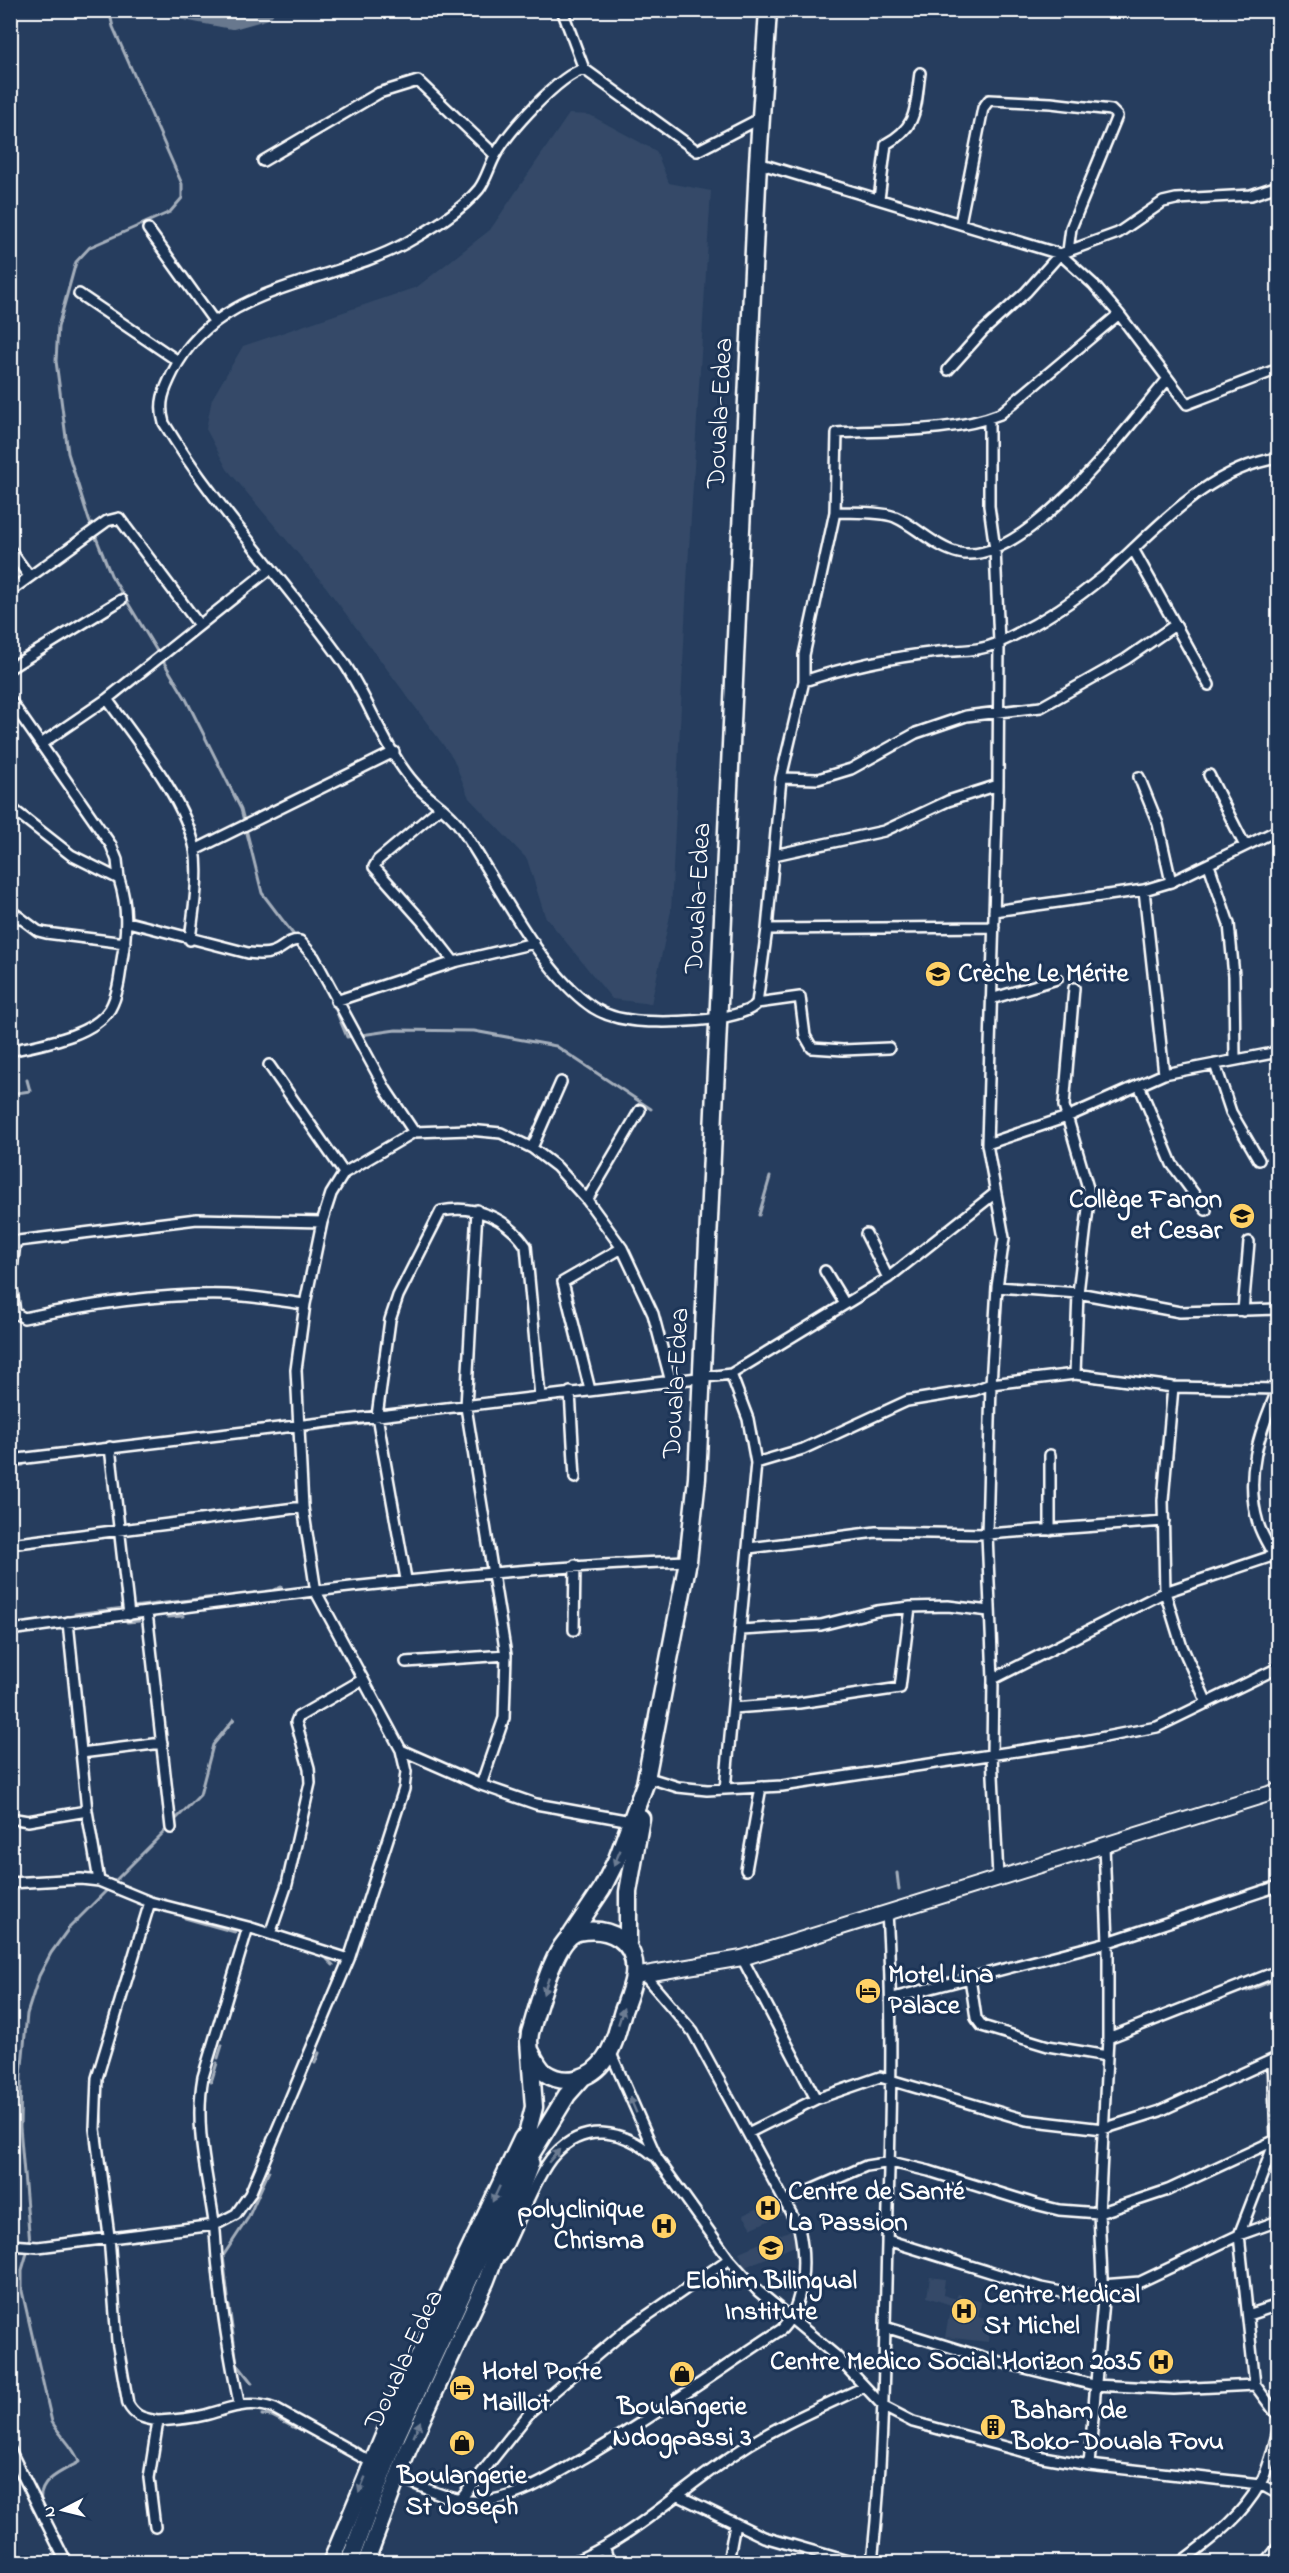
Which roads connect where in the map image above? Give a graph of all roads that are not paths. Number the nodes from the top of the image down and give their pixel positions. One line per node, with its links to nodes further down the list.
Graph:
1 (562, 10): 3 (street)
2 (768, 10): 5 (highway, Douala-Edea)
3 (584, 69): 5 (street); 6 (street)
4 (920, 73): 10 (street)
5 (761, 118): 8 (highway, Douala-Edea)
6 (495, 155): 7 (street); 16 (street)
7 (263, 162)
8 (758, 163): 10 (street); 70 (highway, Douala-Edea)
9 (1278, 186): 13 (street)
10 (879, 199): 11 (street)
11 (960, 223): 13 (street); 13 (street)
12 (148, 229): 16 (street)
13 (1064, 253): 15 (street); 18 (street)
14 (79, 294): 17 (street)
15 (1119, 314): 20 (street); 21 (street)
16 (214, 321): 17 (street)
17 (178, 360): 27 (street)
18 (948, 369)
19 (1278, 369): 20 (street)
20 (1167, 380): 24 (street)
21 (989, 418): 23 (street); 24 (street)
22 (1278, 458): 25 (street)
23 (835, 512): 24 (street); 35 (street)
24 (995, 549): 33 (street)
25 (1133, 549): 32 (street); 33 (street)
26 (10, 550): 28 (street)
27 (270, 569): 31 (street); 41 (street)
28 (29, 576): 29 (street); 31 (street)
29 (10, 591)
30 (121, 600): 34 (street)
31 (198, 625): 37 (street)
32 (1175, 625): 36 (street); 39 (street)
33 (999, 643): 35 (street); 39 (street)
34 (10, 668)
35 (804, 681): 44 (street)
36 (1209, 685)
37 (107, 699): 40 (street); 50 (street)
38 (10, 700): 40 (street)
39 (997, 710): 44 (street); 45 (street)
40 (41, 744): 53 (street)
41 (394, 752): 47 (street); 50 (street)
42 (1209, 775): 49 (street)
43 (1139, 777): 54 (street)
44 (781, 778): 51 (street)
45 (998, 785): 51 (street); 57 (street)
46 (10, 807): 53 (street)
47 (441, 807): 63 (street); 64 (street)
48 (1278, 830): 49 (street)
49 (1245, 846): 52 (street)
50 (195, 850): 61 (street)
51 (774, 855): 60 (street)
52 (1209, 865): 54 (street); 74 (street)
53 (119, 879): 58 (street)
54 (1171, 882): 55 (street)
55 (1144, 890): 57 (street); 77 (street)
56 (10, 910): 62 (street)
57 (994, 911): 59 (street)
58 (128, 922): 61 (street); 62 (street)
59 (994, 927): 60 (street); 67 (street)
60 (767, 929): 69 (street)
61 (190, 940): 68 (street)
62 (125, 943): 72 (street)
63 (534, 943): 64 (street); 70 (street)
64 (454, 962): 68 (street)
65 (1057, 979): 67 (street)
66 (1074, 988): 81 (street)
67 (991, 999): 83 (street)
68 (336, 1001): 82 (street)
69 (757, 1003): 70 (street); 71 (street)
70 (719, 1017): 107 (highway, Douala-Edea)
71 (889, 1047)
72 (10, 1051)
73 (1278, 1052): 74 (street)
74 (1235, 1060): 75 (street)
75 (1215, 1064): 77 (street); 85 (street)
76 (269, 1065): 86 (street)
77 (1164, 1074): 79 (street)
78 (561, 1082): 84 (street)
79 (1139, 1085): 81 (street); 90 (street)
80 (640, 1110): 88 (street)
81 (1067, 1118): 83 (street); 100 (street)
82 (414, 1132): 84 (street); 86 (street)
83 (987, 1144): 87 (street)
84 (532, 1148): 88 (street)
85 (1259, 1160)
86 (344, 1173): 91 (street)
87 (994, 1194): 97 (street); 98 (street)
88 (587, 1200): 95 (street)
89 (477, 1210): 114 (street); 115 (street); 116 (street)
90 (1206, 1210)
91 (322, 1222): 93 (street); 101 (street)
92 (866, 1233): 97 (street)
93 (13, 1242): 99 (street)
94 (1249, 1242): 104 (street)
95 (622, 1248): 108 (street); 112 (street)
96 (825, 1271): 102 (street)
97 (888, 1278): 102 (street)
98 (997, 1287): 100 (street); 109 (street)
99 (11, 1289): 101 (street)
100 (1078, 1293): 104 (street); 106 (street)
101 (305, 1304): 117 (street)
102 (845, 1304): 105 (street)
103 (1278, 1309): 104 (street)
104 (1243, 1311)
105 (731, 1374): 107 (street); 121 (street)
106 (1076, 1374): 109 (street); 110 (street)
107 (704, 1378): 108 (street); 131 (highway, Douala-Edea)
108 (671, 1382): 112 (street)
109 (991, 1384): 121 (street); 127 (street)
110 (1173, 1387): 111 (street); 124 (street)
111 (1278, 1389): 130 (street)
112 (590, 1390): 113 (street)
113 (570, 1392): 114 (street); 122 (street)
114 (540, 1396): 115 (street)
115 (465, 1407): 116 (street); 133 (street)
116 (377, 1416): 117 (street); 134 (street)
117 (299, 1428): 118 (street); 123 (street)
118 (110, 1447): 120 (street); 126 (street)
119 (1050, 1455): 125 (street)
120 (10, 1460)
121 (756, 1463): 129 (street)
122 (575, 1478)
123 (303, 1507): 126 (street); 135 (street)
124 (1164, 1521): 125 (street); 136 (street)
125 (1050, 1530): 127 (street)
126 (119, 1531): 128 (street); 140 (street)
127 (987, 1534): 129 (street); 138 (street)
128 (10, 1544)
129 (749, 1548): 144 (street)
130 (1277, 1558): 136 (street)
131 (688, 1562): 132 (street); 156 (highway, Douala-Edea)
132 (575, 1565): 133 (street); 143 (street)
133 (491, 1572): 134 (street); 145 (street)
134 (406, 1580): 135 (street)
135 (316, 1592): 139 (street); 149 (street)
136 (1165, 1592): 148 (street); 150 (street)
137 (910, 1607): 138 (street); 144 (street); 151 (street)
138 (989, 1611): 148 (street)
139 (147, 1612): 140 (street); 152 (street)
140 (129, 1615): 141 (street)
141 (68, 1622): 142 (street); 154 (street)
142 (10, 1630)
143 (574, 1630)
144 (741, 1630): 151 (street)
145 (506, 1655): 146 (street); 157 (street)
146 (406, 1662)
147 (1278, 1668): 150 (street)
148 (993, 1679): 155 (street)
149 (362, 1680): 153 (street); 174 (street)
150 (1206, 1703): 155 (street)
151 (733, 1708): 159 (street)
152 (162, 1743): 154 (street); 164 (street)
153 (401, 1750): 157 (street); 179 (street)
154 (81, 1753): 161 (street)
155 (992, 1755): 158 (street); 167 (street)
156 (645, 1780): 159 (street); 163 (highway); 177 (highway)
157 (482, 1785): 163 (street)
158 (761, 1787): 159 (street); 166 (street)
159 (725, 1789)
160 (1278, 1791): 165 (main road)
161 (87, 1811): 162 (street); 168 (street)
162 (10, 1818)
163 (631, 1821): 175 (highway, one-way to 175)
164 (171, 1828)
165 (1104, 1846): 167 (main road); 176 (street)
166 (746, 1870)
167 (998, 1877): 172 (main road)
168 (99, 1881): 169 (street); 171 (street)
169 (10, 1884)
170 (1278, 1886): 176 (street)
171 (150, 1902): 173 (street); 203 (street)
172 (886, 1912): 178 (main road); 183 (street)
173 (248, 1927): 174 (street); 201 (street)
174 (270, 1934): 179 (street)
175 (572, 1934): 177 (highway); 185 (highway, one-way to 185)
176 (1108, 1942): 182 (street); 184 (street)
177 (628, 1943): 181 (highway)
178 (742, 1958): 181 (main road); 191 (street)
179 (349, 1959): 201 (street)
180 (1278, 1971): 184 (street)
181 (640, 1976): 186 (highway, one-way to 181); 194 (street)
182 (970, 1978): 183 (street); 187 (street)
183 (892, 1998): 190 (street)
184 (1108, 2038): 187 (street)
185 (530, 2050): 189 (highway); 192 (highway)
186 (610, 2051): 189 (highway); 196 (street, one-way to 186)
187 (1107, 2056): 193 (street)
188 (1276, 2059): 193 (street); 195 (street)
189 (583, 2077): 192 (highway, Douala-Edea)
190 (892, 2079): 191 (street); 193 (street); 197 (street)
191 (816, 2099): 194 (street)
192 (536, 2128): 207 (main road); 223 (main road, one-way to 223); 236 (highway, Douala-Edea)
193 (1103, 2129): 199 (street)
194 (748, 2133): 198 (street)
195 (1277, 2139): 199 (street); 202 (street)
196 (657, 2158): 206 (street); 207 (street, one-way to 196)
197 (891, 2163): 198 (street); 199 (street); 204 (street)
198 (786, 2201): 212 (street)
199 (1099, 2213): 208 (street)
200 (1278, 2221): 202 (street)
201 (215, 2225): 203 (street); 217 (street)
202 (1239, 2235): 208 (street); 211 (street)
203 (109, 2236): 205 (street); 220 (street)
204 (887, 2240): 209 (street); 213 (street)
205 (10, 2245)
206 (729, 2259): 212 (street); 229 (street)
207 (486, 2281): 225 (main road, one-way to 207)
208 (1102, 2285): 209 (street)
209 (1103, 2300): 214 (street)
210 (1278, 2305): 211 (street)
211 (1248, 2315): 215 (street)
212 (792, 2318): 216 (street); 229 (street)
213 (885, 2327): 214 (street); 218 (street)
214 (1094, 2385): 215 (street); 224 (street)
215 (1255, 2385): 219 (street)
216 (864, 2387): 218 (street); 228 (street)
217 (240, 2403): 220 (street); 223 (street)
218 (884, 2407): 224 (street); 242 (street)
219 (1278, 2415)
220 (158, 2421): 231 (street)
221 (1278, 2431): 226 (street)
222 (10, 2450): 234 (street)
223 (371, 2462): 235 (main road, one-way to 235)
224 (1089, 2465): 226 (street)
225 (398, 2476): 229 (street); 237 (main road)
226 (1260, 2484): 227 (street); 243 (street)
227 (1278, 2494)
228 (679, 2496): 230 (street); 233 (street)
229 (461, 2499)
230 (735, 2524): 240 (street); 241 (street)
231 (155, 2527)
232 (1278, 2547): 244 (street)
233 (605, 2549): 238 (street); 239 (street)
234 (66, 2562)
235 (331, 2562)
236 (349, 2562)
237 (366, 2562)
238 (573, 2562)
239 (609, 2562)
240 (728, 2562)
241 (851, 2562)
242 (872, 2562)
243 (1181, 2562)
244 (1266, 2562)

